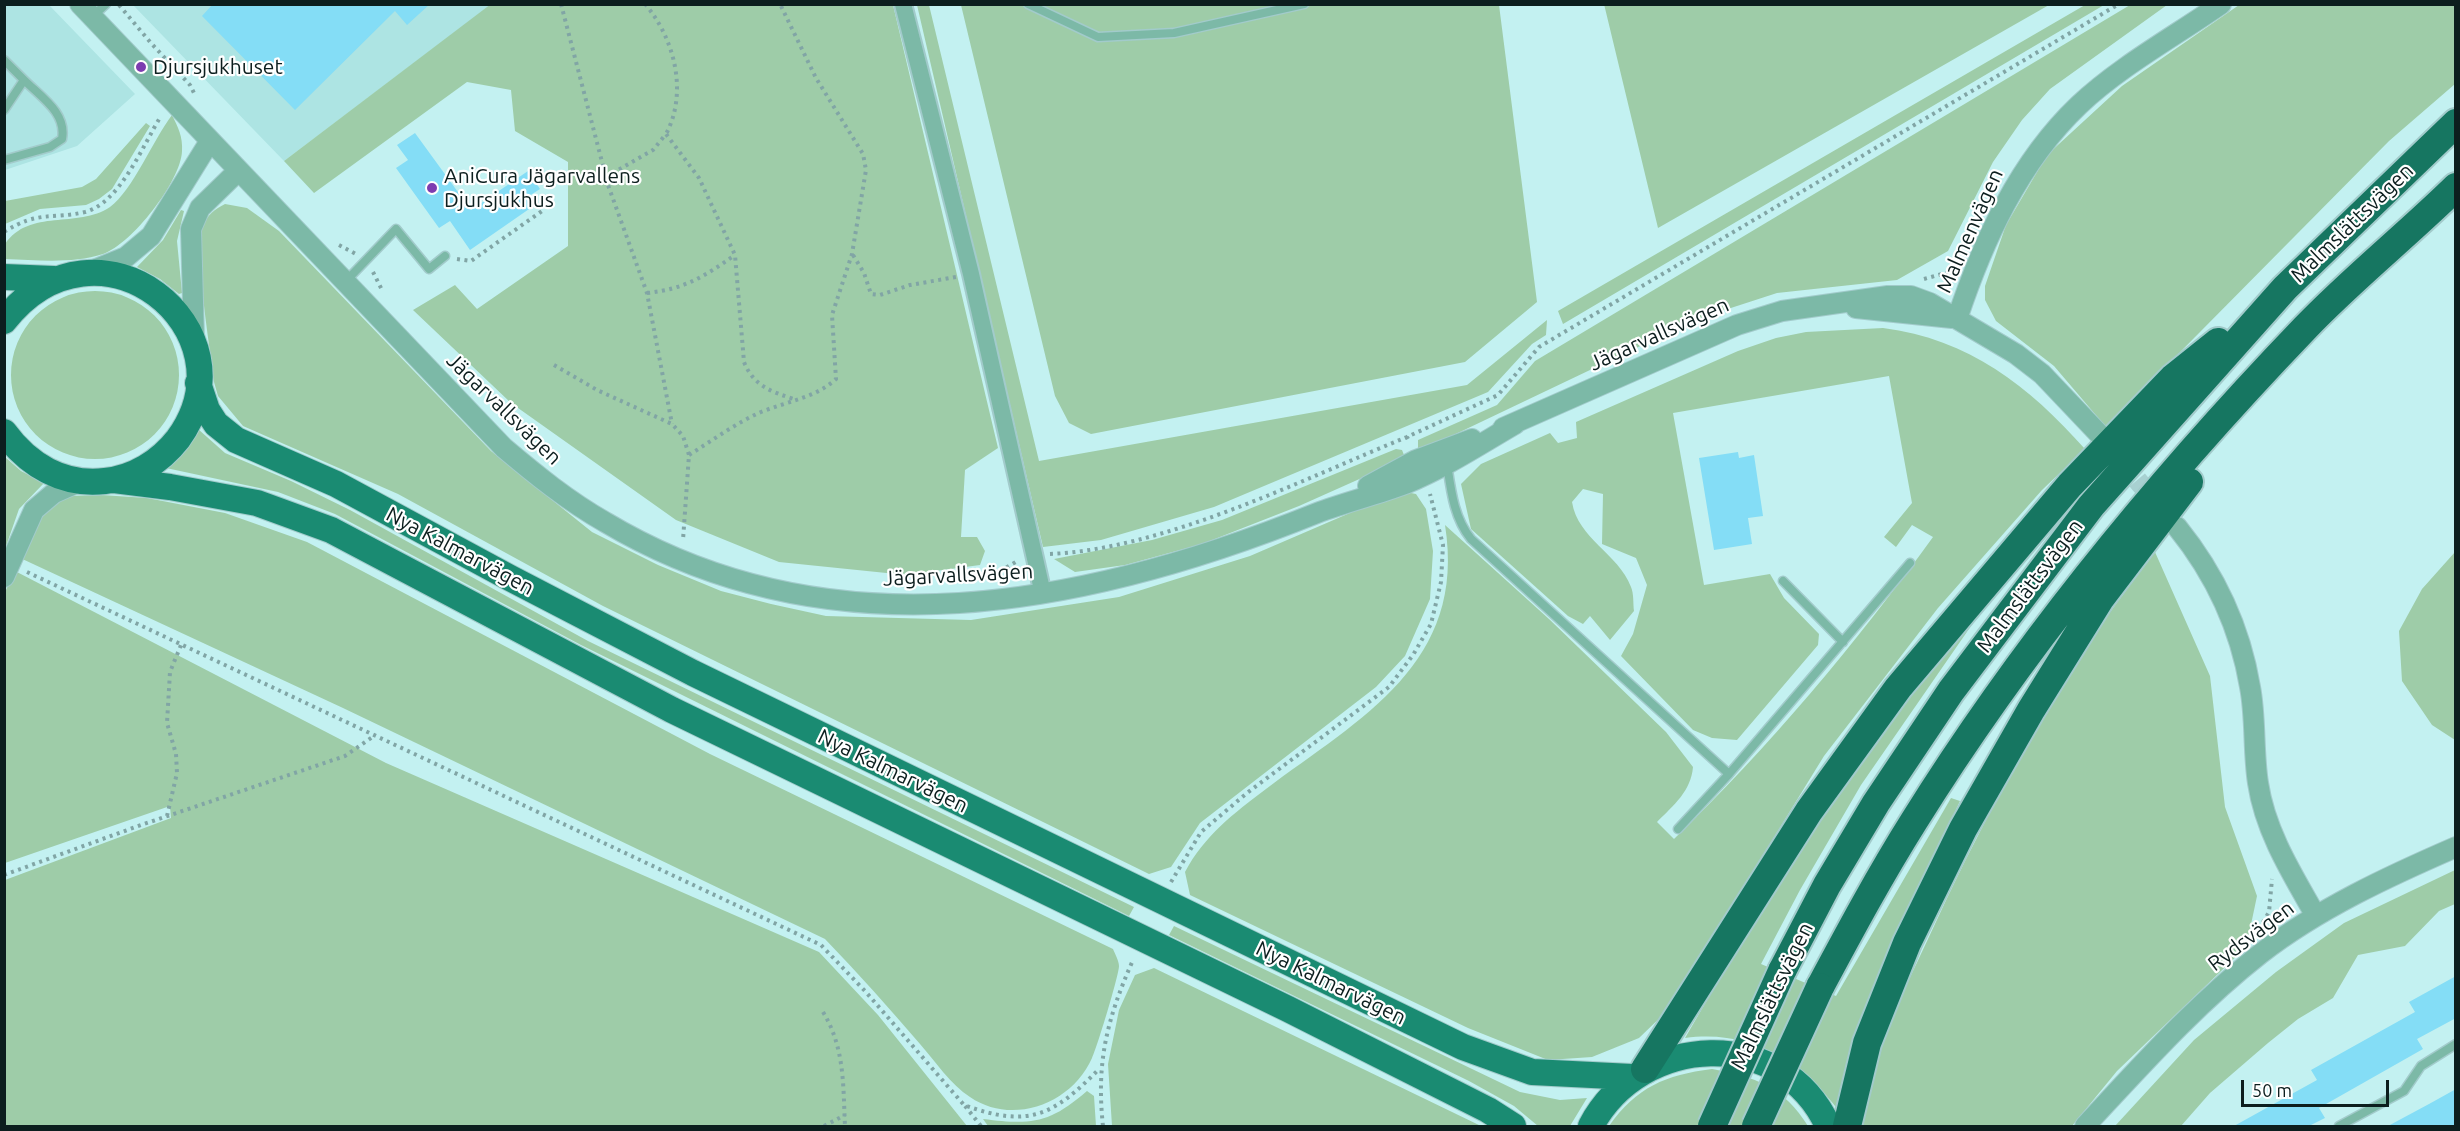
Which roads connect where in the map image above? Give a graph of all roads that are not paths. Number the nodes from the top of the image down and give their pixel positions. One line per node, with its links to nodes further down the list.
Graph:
1 (903, 4): 34 (street)
2 (1028, 4): 3 (lane)
3 (1304, 4)
4 (2221, 4): 20 (street, Malmenvägen)
5 (93, 9): 10 (street, Jägarvallsvägen)
6 (4, 60): 7 (lane)
7 (24, 80): 8 (lane); 11 (lane)
8 (4, 110)
9 (2456, 123): 19 (highway, Malmslättsvägen)
10 (210, 141): 12 (street, Jägarvallsvägen); 15 (street)
11 (4, 160)
12 (238, 171): 18 (street, Jägarvallsvägen); 23 (street)
13 (2456, 187): 22 (highway, Malmslättsvägen)
14 (445, 256): 18 (lane)
15 (89, 272): 17 (main road); 23 (main road)
16 (4, 277): 17 (main road)
17 (54, 279): 21 (main road)
18 (344, 282): 34 (street, Jägarvallsvägen)
19 (2285, 288): 41 (highway); 45 (highway, Malmslättsvägen, bridge)
20 (1957, 318): 26 (street, Jägarvallsvägen); 27 (street, Jägarvallsvägen)
21 (4, 321)
22 (2306, 326): 46 (highway, Malmslättsvägen, bridge); 48 (highway)
23 (194, 347): 24 (main road)
24 (198, 383): 28 (main road); 41 (main road, Nya Kalmarvägen)
25 (4, 432): 29 (main road)
26 (2099, 434)
27 (1446, 457): 34 (street, Jägarvallsvägen); 36 (lane)
28 (114, 480): 29 (main road); 43 (main road, Nya Kalmarvägen)
29 (81, 481): 32 (street)
30 (2177, 527): 39 (street)
31 (1910, 563): 35 (lane)
32 (7, 570)
33 (1783, 581): 35 (lane)
34 (1043, 594)
35 (1843, 642): 36 (lane)
36 (1729, 774): 37 (lane)
37 (1678, 829)
38 (2456, 847): 39 (street, Rydsvägen)
39 (2316, 916): 42 (street, Rydsvägen)
40 (2456, 1044): 51 (lane)
41 (1639, 1073): 44 (main road, Nya Kalmarvägen); 47 (main road, Nya Kalmarvägen)
42 (2106, 1104): 49 (street, Rydsvägen); 50 (street, Rydsvägen)
43 (1513, 1126)
44 (1591, 1126)
45 (1712, 1126)
46 (1756, 1126)
47 (1828, 1126)
48 (1847, 1126)
49 (2085, 1126)
50 (2093, 1126)
51 (2339, 1126)

